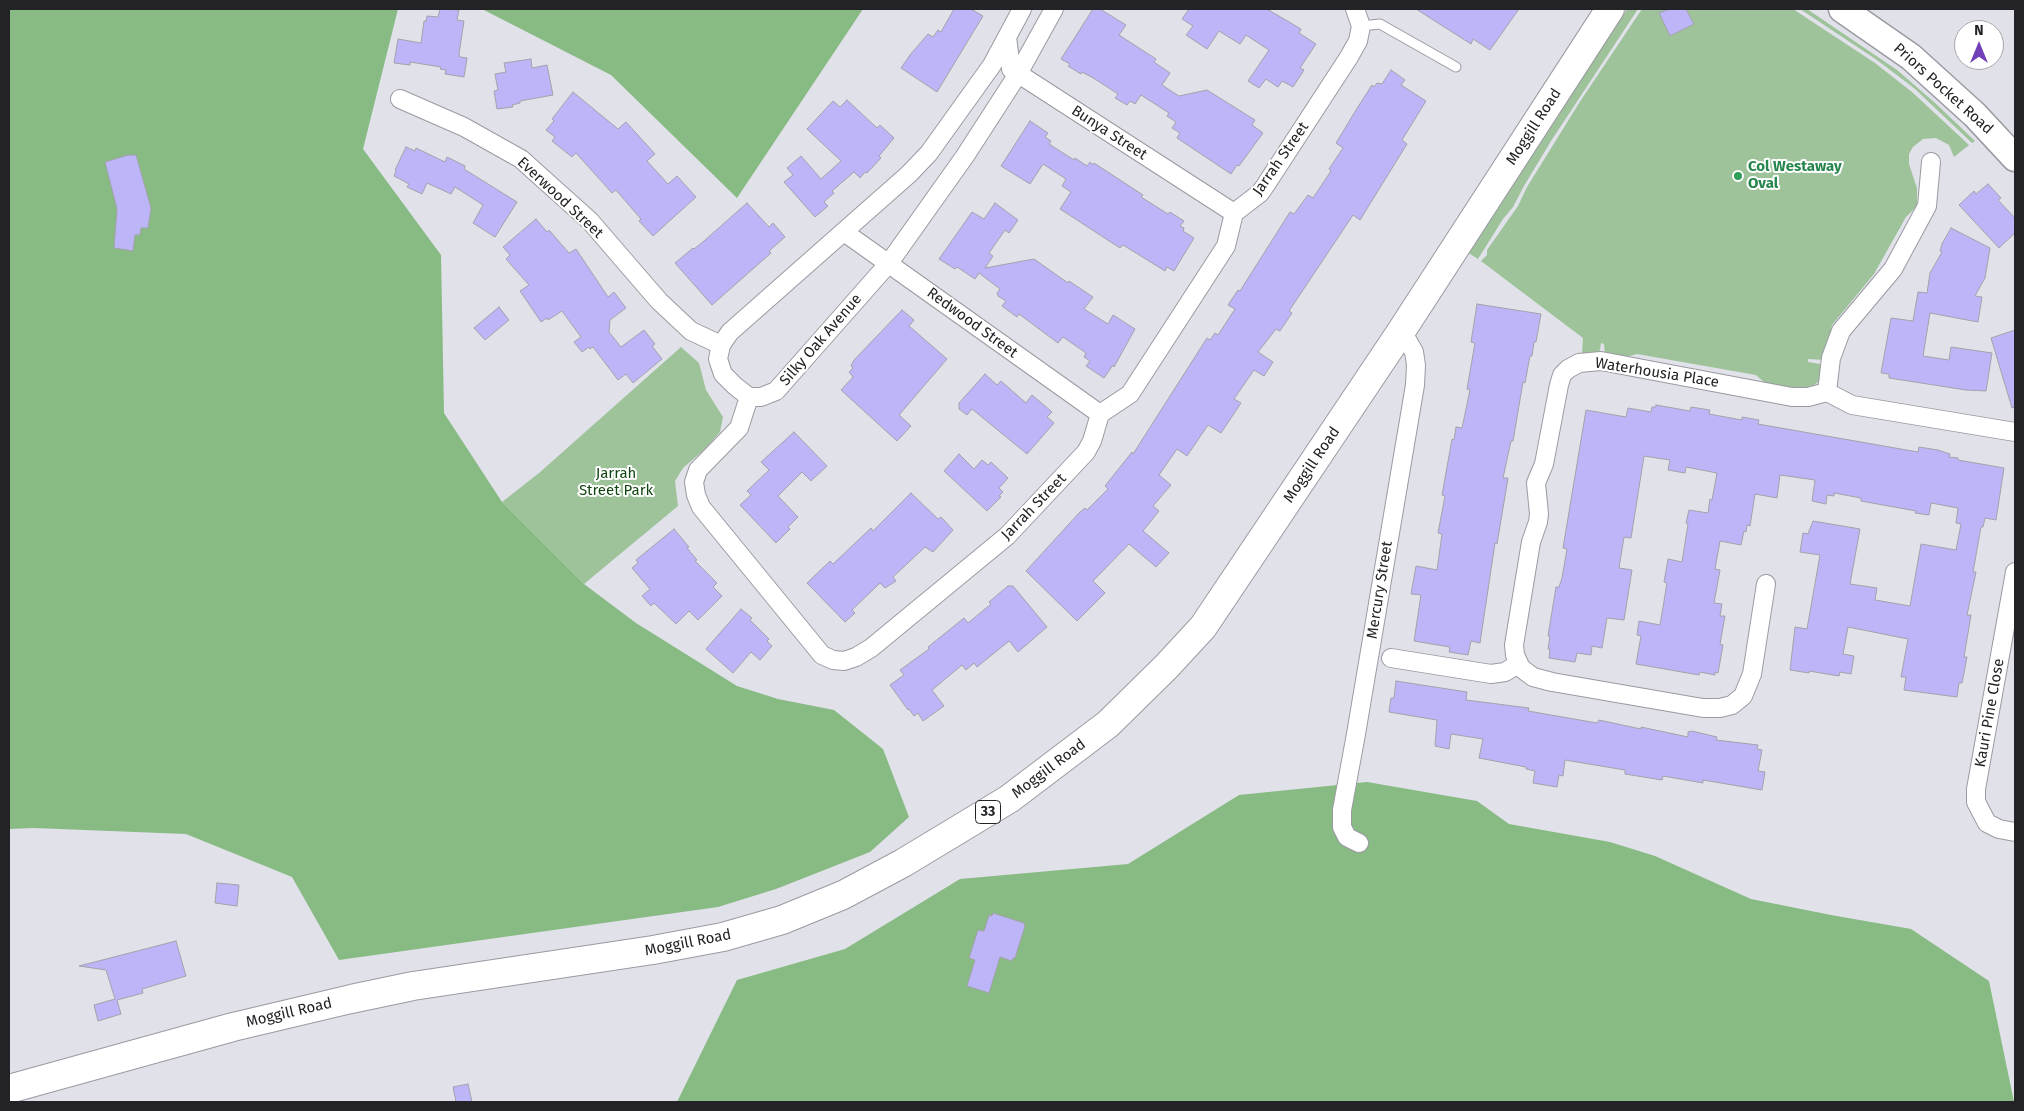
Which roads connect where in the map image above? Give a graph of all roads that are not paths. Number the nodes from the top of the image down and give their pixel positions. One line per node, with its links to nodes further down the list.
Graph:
1 (1022, 9): 7 (street)
2 (1054, 9): 9 (street, Silky Oak Avenue)
3 (1355, 9): 6 (street)
4 (1610, 9): 16 (main road, Moggill Road / 33)
5 (1842, 9): 11 (street, Priors Pocket Road)
6 (1361, 26): 8 (lane); 13 (street, Jarrah Street)
7 (1007, 37): 9 (street); 14 (street)
8 (1456, 67)
9 (1018, 74): 13 (street, Bunya Street); 15 (street, Silky Oak Avenue)
10 (400, 99): 17 (street, Everwood Street)
11 (2015, 158)
12 (1931, 162): 18 (street)
13 (1234, 214): 20 (street)
14 (844, 232): 15 (street, Redwood Street); 17 (street)
15 (889, 263): 19 (street, Silky Oak Avenue); 20 (street, Redwood Street)
16 (1400, 333): 27 (street, Mercury Street); 28 (main road, Moggill Road / 33)
17 (721, 345): 19 (street)
18 (1827, 392): 21 (street); 25 (street, Waterhousia Place)
19 (749, 397): 20 (street, Jarrah Street)
20 (1100, 414)
21 (2015, 432)
22 (2015, 572): 26 (street, Kauri Pine Close)
23 (1766, 584): 25 (street)
24 (1391, 658): 25 (street)
25 (1518, 664)
26 (2015, 832)
27 (1359, 843)
28 (9, 1089)

